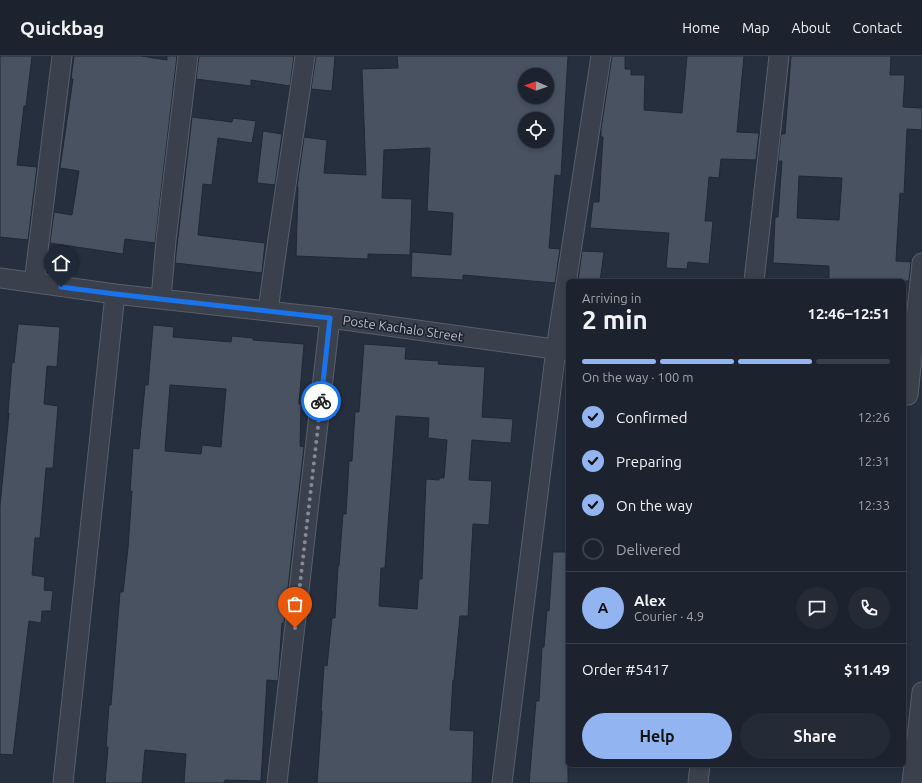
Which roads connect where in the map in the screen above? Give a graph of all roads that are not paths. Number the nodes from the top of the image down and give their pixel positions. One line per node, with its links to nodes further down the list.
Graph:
1 (62, 56): 10 (street)
2 (188, 56): 12 (street)
3 (305, 56): 13 (street)
4 (601, 56): 8 (street)
5 (779, 56): 9 (street)
6 (922, 263): 17 (street)
7 (0, 278): 10 (street, Poste Kachalo Street)
8 (571, 279)
9 (754, 279)
10 (34, 283): 11 (street, Poste Kachalo Street)
11 (115, 294): 12 (street, Poste Kachalo Street); 20 (street)
12 (160, 299): 13 (street, Poste Kachalo Street)
13 (268, 311): 14 (street, Poste Kachalo Street)
14 (330, 318): 16 (street, Poste Kachalo Street); 21 (street)
15 (566, 320): 16 (street)
16 (562, 350): 22 (street)
17 (911, 395)
18 (922, 692): 24 (street)
19 (700, 767): 23 (street)
20 (62, 783)
21 (277, 783)
22 (502, 783)
23 (698, 783)
24 (912, 783)

